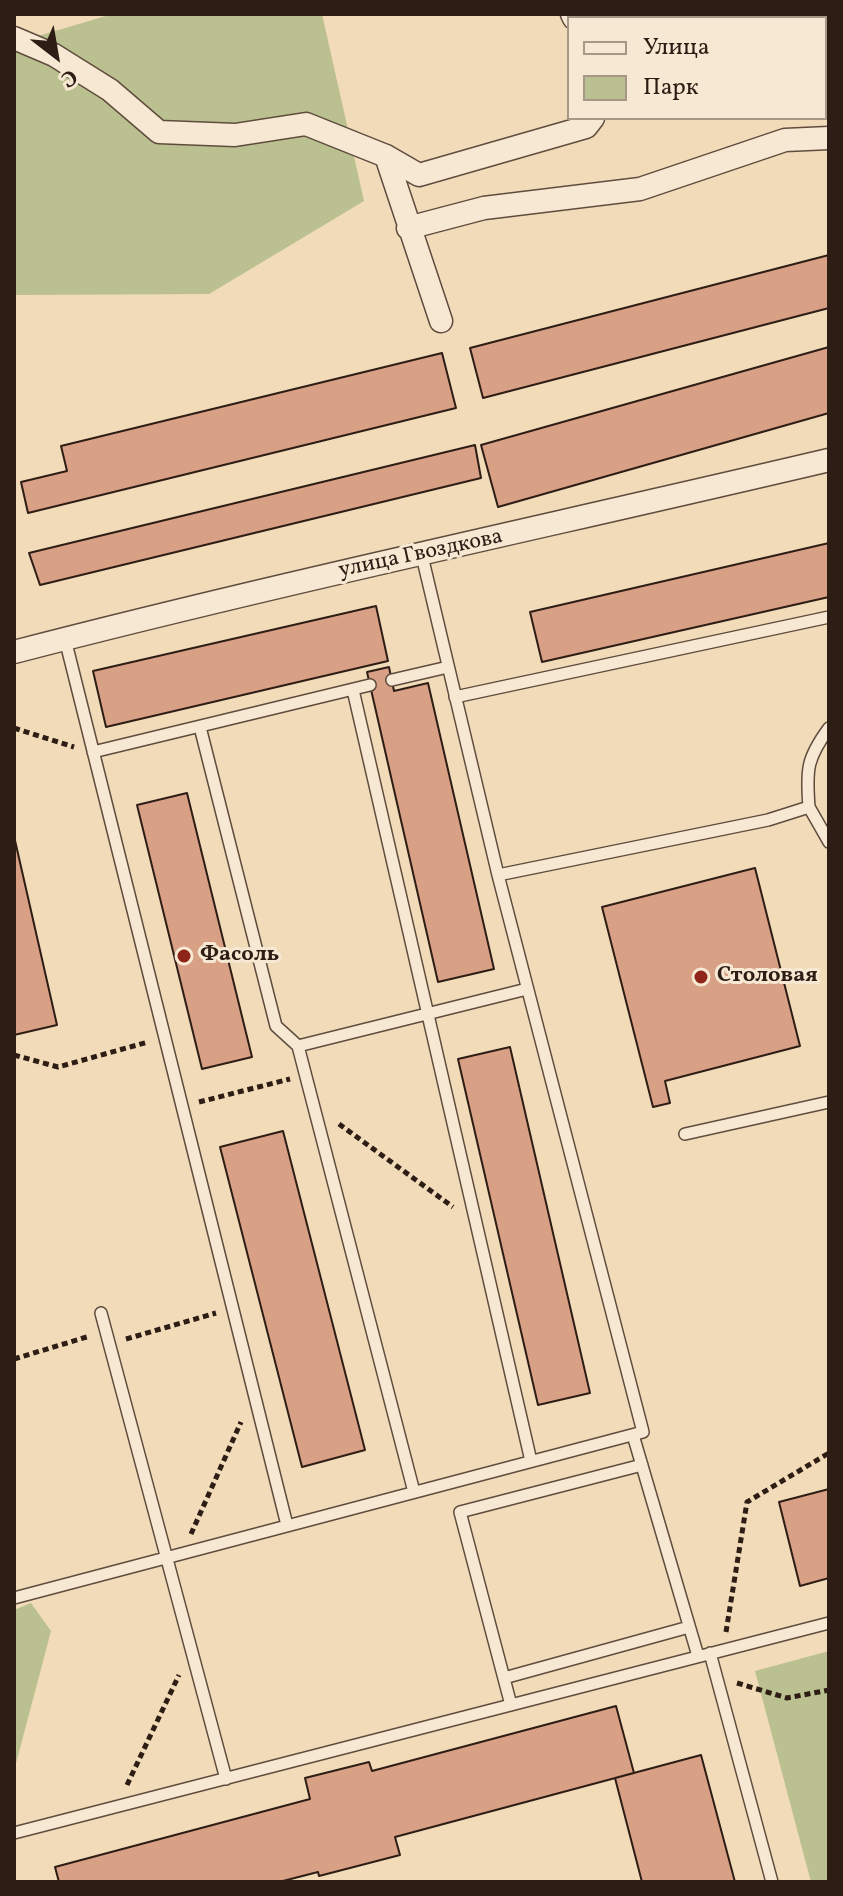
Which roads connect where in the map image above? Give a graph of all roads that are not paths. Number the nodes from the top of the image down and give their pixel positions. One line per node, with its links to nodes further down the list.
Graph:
1 (14, 38): 4 (street)
2 (589, 123): 4 (street)
3 (829, 138): 5 (street)
4 (386, 156): 5 (street)
5 (408, 228): 6 (street)
6 (441, 321)
7 (829, 460): 8 (street, улица Гвоздкова)
8 (422, 556): 10 (street, улица Гвоздкова); 12 (lane)
9 (829, 617): 16 (lane)
10 (65, 639): 11 (street, улица Гвоздкова); 19 (lane)
11 (14, 652)
12 (448, 667): 13 (lane); 16 (lane)
13 (392, 680)
14 (370, 685): 15 (lane)
15 (353, 690): 17 (lane); 24 (lane)
16 (455, 697): 22 (lane)
17 (200, 727): 19 (lane); 25 (lane)
18 (829, 728): 20 (lane)
19 (93, 752): 33 (lane)
20 (809, 807): 21 (lane); 22 (lane)
21 (829, 842)
22 (498, 875): 23 (lane)
23 (527, 989): 24 (lane); 29 (lane)
24 (426, 1014): 25 (lane); 30 (lane)
25 (298, 1046): 32 (lane)
26 (829, 1102): 27 (lane)
27 (685, 1134)
28 (101, 1313): 34 (lane)
29 (633, 1435): 30 (lane); 31 (lane)
30 (531, 1461): 32 (lane)
31 (642, 1465): 37 (lane); 39 (lane)
32 (414, 1492): 33 (lane)
33 (287, 1525): 34 (lane)
34 (167, 1556): 35 (lane); 41 (lane)
35 (14, 1598)
36 (829, 1623): 38 (lane)
37 (689, 1627): 38 (lane); 39 (lane)
38 (704, 1654): 40 (lane); 43 (lane)
39 (504, 1678): 40 (lane)
40 (511, 1705): 41 (lane)
41 (226, 1779): 42 (lane)
42 (14, 1833)
43 (772, 1882)

